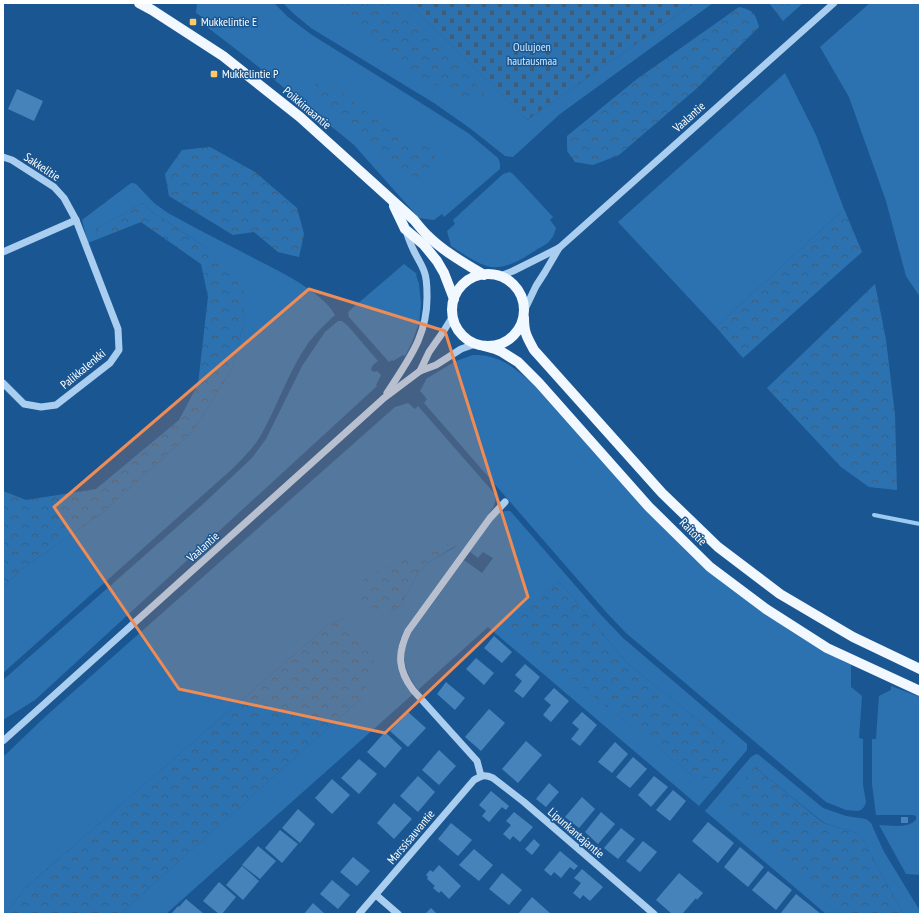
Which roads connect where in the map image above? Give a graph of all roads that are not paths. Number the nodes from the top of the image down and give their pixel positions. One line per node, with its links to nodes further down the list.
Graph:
1 (139, 3): 4 (main road, Poikkimaantie)
2 (834, 3): 7 (street, Vaalantie)
3 (3, 156): 5 (street, Sakkelitie)
4 (392, 201): 6 (main road, Poikkimaantie); 9 (main road, Poikkimaantie)
5 (76, 220): 8 (street); 16 (street, Palikkalenkki)
6 (405, 228): 11 (main road, Poikkimaantie); 17 (street)
7 (559, 248): 10 (street, Vaalantie); 12 (street, Vaalantie)
8 (3, 252)
9 (484, 275): 10 (main road); 11 (main road)
10 (500, 276): 12 (main road)
11 (454, 298): 13 (main road)
12 (524, 313): 14 (main road); 19 (main road, Raitotie)
13 (453, 316): 14 (main road); 15 (street, Vaalantie)
14 (479, 345): 15 (street, Vaalantie); 20 (main road, Raitotie)
15 (420, 371): 17 (street, Vaalantie)
16 (3, 383)
17 (384, 398): 21 (street, Vaalantie)
18 (505, 502): 22 (street)
19 (920, 669)
20 (920, 691)
21 (3, 741)
22 (481, 776): 23 (street, Marssisauvantie); 26 (street, Lipunkantajantie)
23 (376, 895): 24 (street, Marssisauvantie); 25 (street)
24 (359, 914)
25 (398, 914)
26 (654, 914)

